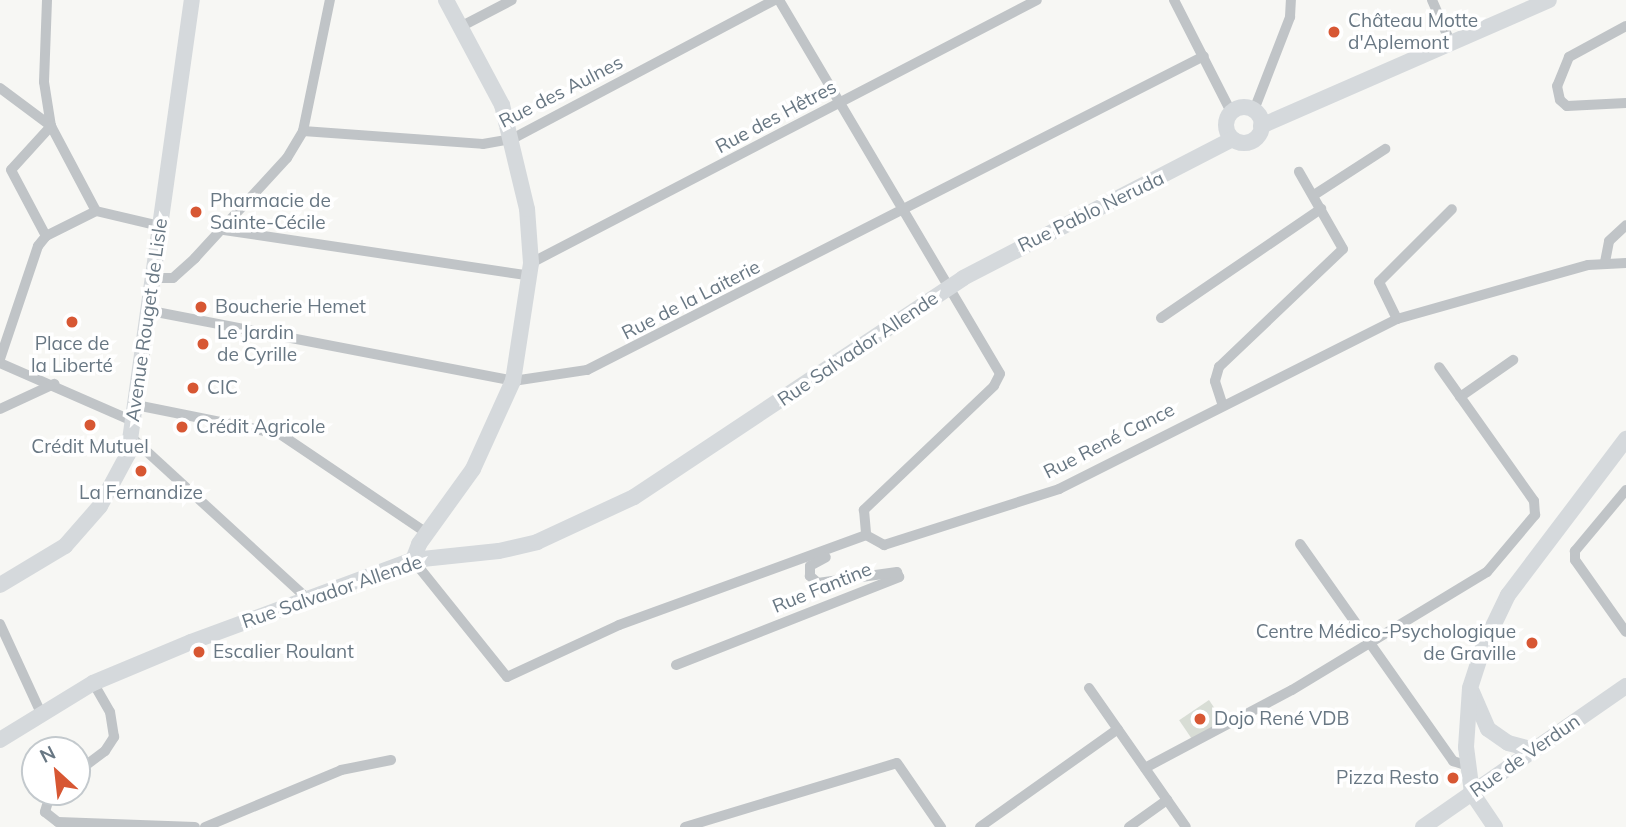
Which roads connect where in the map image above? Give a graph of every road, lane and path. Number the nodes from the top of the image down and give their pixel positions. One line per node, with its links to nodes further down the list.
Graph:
1 (47, 0): 21 (street)
2 (192, 0): 34 (street, Avenue Rouget de Lisle)
3 (330, 0): 23 (street)
4 (446, 0): 12 (street)
5 (512, 0): 12 (street)
6 (777, 0): 17 (street); 24 (street, Rue des Aulnes)
7 (1037, 0): 17 (street, Rue des Hêtres)
8 (1174, 0): 15 (street)
9 (1291, 0): 19 (street)
10 (1432, 0): 14 (street)
11 (1549, 0): 14 (street)
12 (462, 26): 24 (street)
13 (1626, 26): 18 (street)
14 (1451, 44): 22 (street)
15 (1204, 56): 20 (street); 29 (street, Rue de la Laiterie)
16 (0, 88): 21 (street)
17 (842, 102): 29 (street); 39 (street, Rue des Hêtres)
18 (1626, 103)
19 (1254, 110): 20 (street); 22 (street)
20 (1231, 112): 25 (street)
21 (51, 126): 32 (street); 36 (street)
22 (1261, 126): 25 (street)
23 (303, 131): 24 (street, Rue des Aulnes); 35 (street)
24 (512, 139): 39 (street)
25 (1232, 139): 41 (street, Rue Pablo Neruda)
26 (1385, 149): 28 (street)
27 (1300, 172): 28 (street)
28 (1314, 195): 30 (street)
29 (905, 209): 41 (street); 48 (street, Rue de la Laiterie)
30 (1321, 209): 43 (street); 51 (street)
31 (1452, 209): 44 (street)
32 (96, 211): 34 (street); 36 (street)
33 (1626, 225): 37 (street)
34 (160, 226): 40 (street, Avenue Rouget de Lisle)
35 (224, 230): 39 (street); 40 (street)
36 (46, 236): 46 (street)
37 (1605, 262): 38 (street, Rue René Cance); 44 (street, Rue René Cance)
38 (1626, 263)
39 (530, 269): 48 (street)
40 (155, 278): 42 (street, Avenue Rouget de Lisle)
41 (951, 286): 58 (street); 60 (street, Rue Salvador Allende)
42 (151, 311): 48 (street, Rue de la Laiterie); 52 (street, Avenue Rouget de Lisle)
43 (1161, 318)
44 (1397, 319): 51 (street, Rue René Cance)
45 (1513, 360): 50 (street)
46 (0, 361): 49 (street)
47 (1439, 367): 50 (street)
48 (513, 381): 57 (street)
49 (54, 384): 53 (street); 54 (street)
50 (1460, 397): 65 (street)
51 (1222, 403): 58 (street, Rue René Cance)
52 (136, 405): 54 (street, Avenue Rouget de Lisle); 57 (street)
53 (0, 408)
54 (132, 429): 61 (street, Avenue Rouget de Lisle); 62 (street)
55 (1626, 439): 70 (street)
56 (1626, 490): 64 (street)
57 (428, 534): 60 (street)
58 (867, 536): 60 (street); 66 (street, Rue Fantine)
59 (1300, 544): 65 (street)
60 (413, 560): 62 (street, Rue Salvador Allende)
61 (0, 585)
62 (307, 598): 67 (street, Rue Salvador Allende)
63 (0, 624): 71 (street)
64 (1626, 632)
65 (1370, 645): 77 (street); 78 (street)
66 (677, 665)
67 (93, 683): 71 (street, Rue Salvador Allende); 76 (street)
68 (1626, 686): 74 (street, Rue de Verdun)
69 (1089, 688): 72 (street)
70 (1470, 688): 74 (street); 77 (street)
71 (41, 713): 73 (street, Rue Salvador Allende)
72 (1118, 729): 78 (street); 86 (street)
73 (0, 740)
74 (1534, 750): 79 (street, Rue de Verdun)
75 (391, 760): 83 (street)
76 (91, 762)
77 (1468, 766): 79 (street)
78 (1145, 768): 80 (street)
79 (1472, 793): 89 (street, Rue de Verdun); 90 (street)
80 (1167, 800): 87 (street); 88 (street)
81 (47, 806): 82 (street)
82 (195, 827)
83 (205, 827)
84 (685, 827): 85 (street)
85 (942, 827)
86 (980, 827)
87 (1129, 827)
88 (1186, 827)
89 (1423, 827)
90 (1495, 827)

